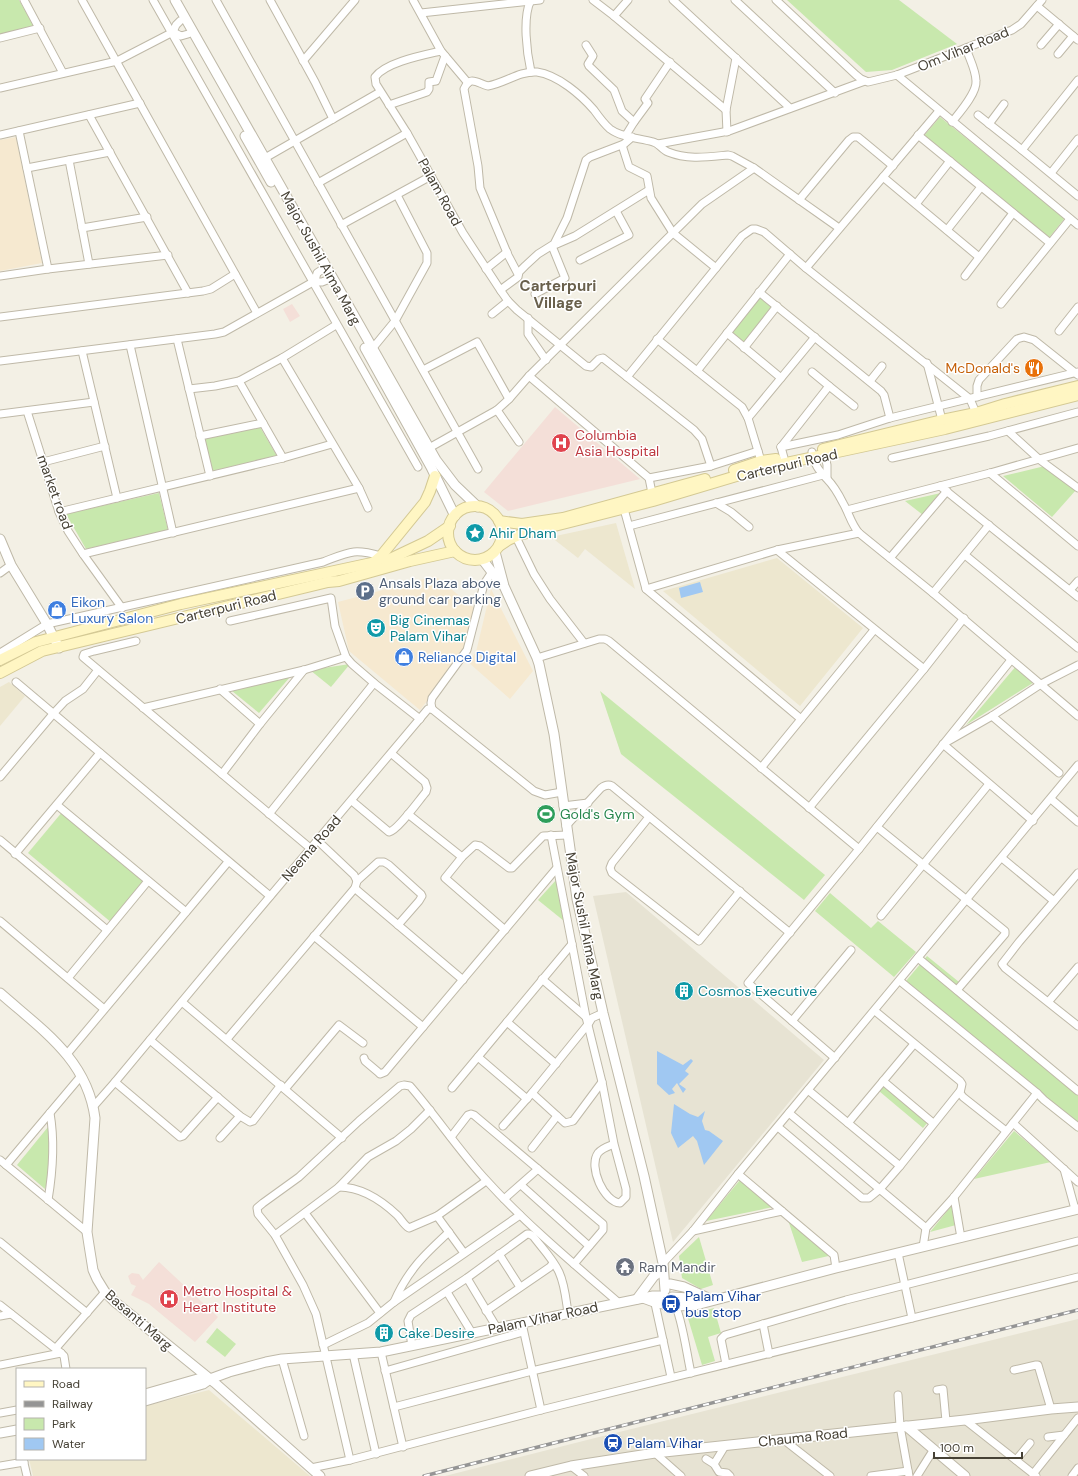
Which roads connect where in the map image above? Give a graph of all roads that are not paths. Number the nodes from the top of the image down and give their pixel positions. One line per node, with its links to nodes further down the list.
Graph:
1 (24, 0): 24 (street)
2 (82, 0): 35 (street)
3 (153, 0): 25 (street)
4 (168, 0): 22 (street, Major Sushil Aima Marg)
5 (175, 0): 71 (street, Major Sushil Aima Marg)
6 (216, 0): 66 (street)
7 (270, 0): 36 (street)
8 (355, 0): 36 (street)
9 (413, 0): 20 (street)
10 (477, 0): 19 (street)
11 (540, 0): 16 (street)
12 (628, 0): 21 (street)
13 (673, 0): 34 (street)
14 (735, 0): 46 (street)
15 (776, 0): 42 (street)
16 (530, 1): 19 (street); 38 (street)
17 (598, 1): 21 (street)
18 (1040, 3): 23 (street); 31 (street, Om Vihar Road)
19 (472, 8): 20 (street)
20 (421, 13): 32 (street)
21 (614, 16): 37 (street)
22 (180, 20): 25 (street); 26 (street, Major Sushil Aima Marg)
23 (1059, 24): 28 (street); 30 (street)
24 (40, 28): 27 (street); 39 (street)
25 (173, 32): 26 (street); 35 (street); 115 (street)
26 (188, 34): 108 (street, Major Sushil Aima Marg)
27 (0, 38)
28 (1075, 38): 33 (street)
29 (586, 45): 56 (street)
30 (1041, 45)
31 (966, 48): 40 (street, Om Vihar Road); 57 (street)
32 (443, 53): 43 (street); 45 (street); 49 (street)
33 (1058, 54)
34 (736, 58): 50 (street); 51 (street)
35 (117, 61): 39 (street); 47 (street)
36 (303, 61): 55 (street)
37 (670, 62): 51 (street); 56 (street)
38 (530, 72): 43 (street); 63 (street)
39 (63, 73): 44 (street)
40 (897, 76): 42 (street, Om Vihar Road); 52 (street)
41 (1078, 80): 69 (street)
42 (865, 81): 46 (street, Om Vihar Road)
43 (468, 83): 99 (street)
44 (0, 88)
45 (380, 92): 49 (street, Palam Road); 55 (street)
46 (835, 93): 50 (street, Om Vihar Road)
47 (140, 103): 53 (street); 110 (street)
48 (1004, 104): 58 (street)
49 (389, 105): 61 (street, Palam Road)
50 (790, 108): 60 (street, Om Vihar Road)
51 (726, 110): 60 (street)
52 (939, 111): 57 (street); 64 (street)
53 (89, 115): 59 (street); 70 (street)
54 (978, 116): 58 (street)
55 (333, 119): 66 (street)
56 (634, 122): 63 (street)
57 (952, 122): 90 (street)
58 (989, 124): 69 (street)
59 (19, 131): 62 (street); 75 (street)
60 (727, 132): 67 (street, Om Vihar Road)
61 (407, 133): 78 (street, Palam Road); 80 (street)
62 (0, 135)
63 (629, 136): 67 (street); 68 (street)
64 (918, 136): 73 (street); 74 (street)
65 (1078, 139): 77 (street)
66 (295, 141): 71 (street); 80 (street)
67 (658, 144): 76 (street)
68 (622, 145): 82 (street); 98 (street)
69 (1022, 150): 77 (street)
70 (110, 152): 72 (street); 89 (street)
71 (265, 158): 108 (street, Major Sushil Aima Marg)
72 (69, 160): 75 (street); 93 (street)
73 (950, 161): 81 (street); 86 (street)
74 (893, 166): 79 (street); 85 (street)
75 (27, 168): 107 (street)
76 (754, 168): 85 (street); 96 (street)
77 (1051, 173): 84 (street)
78 (431, 176): 83 (street); 109 (street, Palam Road)
79 (883, 177): 86 (street); 94 (street)
80 (318, 183): 91 (street)
81 (981, 187): 88 (street); 95 (street)
82 (649, 190): 87 (street); 96 (street)
83 (397, 194): 91 (street); 128 (street)
84 (1078, 196)
85 (799, 200): 94 (street)
86 (916, 204): 95 (street)
87 (616, 211): 98 (street); 103 (street)
88 (1012, 213): 97 (street); 102 (street)
89 (147, 218): 93 (street); 101 (street)
90 (1070, 219): 92 (street); 97 (street)
91 (341, 225): 128 (street)
92 (1078, 225)
93 (82, 228): 104 (street)
94 (839, 228): 106 (street)
95 (947, 230): 102 (street)
96 (673, 233): 105 (street); 135 (street)
97 (1050, 243): 121 (street)
98 (552, 246): 111 (street); 119 (street)
99 (507, 252): 109 (street); 111 (street)
100 (790, 254): 105 (street); 106 (street); 117 (street)
101 (168, 255): 104 (street); 118 (street)
102 (979, 257): 113 (street)
103 (580, 260)
104 (89, 264): 107 (street)
105 (716, 268): 134 (street)
106 (806, 268): 143 (street)
107 (48, 269): 112 (street)
108 (324, 269): 114 (street, Major Sushil Aima Marg); 115 (street)
109 (486, 269): 116 (street, Palam Road)
110 (235, 274): 118 (street); 124 (street)
111 (518, 274): 116 (street)
112 (0, 276)
113 (965, 276)
114 (329, 279): 115 (street); 138 (street, Major Sushil Aima Marg); 194 (street, Major Sushil Aima Marg)
115 (314, 281): 124 (street); 129 (street)
116 (501, 291): 120 (street, Palam Road)
117 (759, 292): 122 (street); 131 (street)
118 (188, 293): 126 (street)
119 (535, 294)
120 (508, 300): 125 (street); 127 (street, Palam Road)
121 (1001, 304)
122 (777, 306): 132 (street); 137 (street)
123 (1078, 306): 130 (street)
124 (257, 313): 133 (street)
125 (492, 314)
126 (0, 317)
127 (528, 318): 135 (street, Palam Road); 141 (street)
128 (395, 321): 138 (street); 145 (street)
129 (336, 325): 140 (street); 190 (street)
130 (1059, 331)
131 (727, 333): 137 (street); 146 (street)
132 (815, 337): 151 (street); 153 (street)
133 (177, 339): 136 (street); 156 (street)
134 (657, 339): 146 (street); 150 (street)
135 (561, 344): 141 (street); 150 (street, Palam Road)
136 (130, 345): 139 (street); 198 (street)
137 (744, 348): 151 (street)
138 (372, 349): 179 (street, Major Sushil Aima Marg)
139 (82, 351): 142 (street); 160 (street)
140 (282, 358): 152 (street); 176 (street)
141 (546, 360): 149 (street)
142 (0, 361)
143 (927, 363): 158 (street); 162 (street)
144 (882, 366): 153 (street)
145 (423, 370): 159 (street); 173 (street)
146 (697, 371): 168 (street)
147 (812, 372): 154 (street)
148 (1077, 373): 158 (street); 158 (street)
149 (529, 376): 159 (street); 196 (street)
150 (627, 377): 189 (street)
151 (781, 378): 168 (street)
152 (239, 381): 156 (street); 171 (street)
153 (870, 381): 169 (street)
154 (829, 386): 161 (street); 178 (street)
155 (1078, 386): 166 (main road, Carterpuri Road)
156 (189, 389): 174 (street)
157 (1078, 395): 181 (main road, Carterpuri Road)
158 (973, 398): 162 (street); 166 (street)
159 (509, 399): 164 (street)
160 (94, 402): 163 (street); 177 (street)
161 (854, 406)
162 (939, 406): 169 (street); 170 (street)
163 (27, 410): 167 (street); 188 (street, market road)
164 (497, 410): 173 (street); 175 (street)
165 (1078, 412): 172 (street)
166 (976, 413): 170 (main road, Carterpuri Road)
167 (0, 414)
168 (748, 418): 183 (street)
169 (890, 418): 178 (street)
170 (942, 420): 181 (main road, Carterpuri Road)
171 (263, 424): 174 (street); 184 (street)
172 (1008, 430): 186 (street); 187 (street)
173 (458, 432): 179 (street); 191 (street)
174 (200, 436): 193 (street)
175 (519, 442)
176 (332, 444): 184 (street); 199 (street)
177 (105, 446): 188 (street); 203 (street)
178 (781, 446): 185 (street)
179 (429, 448): 205 (street, Major Sushil Aima Marg)
180 (1078, 448): 187 (street)
181 (824, 452): 182 (main road, Carterpuri Road); 195 (street)
182 (813, 455): 185 (main road, Carterpuri Road); 195 (street); 207 (main road, Carterpuri Road)
183 (760, 456): 185 (main road, Carterpuri Road); 189 (street); 202 (main road, Carterpuri Road)
184 (283, 458): 193 (street)
185 (784, 458)
186 (892, 458)
187 (1040, 460): 192 (street); 200 (street)
188 (44, 462): 209 (street, market road)
189 (711, 466): 196 (street)
190 (418, 468)
191 (478, 469)
192 (990, 473): 197 (street); 220 (street)
193 (210, 476): 198 (street)
194 (435, 476): 210 (street, Major Sushil Aima Marg); 226 (main road)
195 (825, 477): 204 (street); 208 (street)
196 (649, 478): 202 (street)
197 (940, 486): 201 (street); 208 (street)
198 (163, 487): 203 (street); 216 (street)
199 (359, 488): 206 (street); 216 (street)
200 (1078, 488)
201 (947, 491): 212 (street); 227 (street)
202 (652, 493): 211 (main road, Carterpuri Road)
203 (117, 498): 209 (street)
204 (716, 503): 214 (street); 215 (street)
205 (478, 507): 210 (main road); 211 (main road)
206 (368, 508)
207 (624, 509): 214 (street); 218 (main road, Carterpuri Road)
208 (847, 510): 217 (street)
209 (59, 512): 224 (street, market road)
210 (455, 516): 213 (main road)
211 (499, 521): 221 (main road)
212 (989, 525): 225 (street); 236 (street)
213 (450, 526): 223 (main road); 229 (main road, Carterpuri Road)
214 (629, 526): 235 (street)
215 (749, 527)
216 (173, 533): 224 (street)
217 (859, 533): 222 (street); 227 (street)
218 (516, 536): 221 (main road, Carterpuri Road); 246 (street)
219 (0, 539): 230 (street)
220 (1078, 546)
221 (497, 549): 228 (main road); 234 (street, Major Sushil Aima Marg)
222 (778, 550): 235 (street); 243 (street)
223 (455, 551): 228 (main road); 247 (main road, Carterpuri Road)
224 (83, 554): 239 (street, market road)
225 (965, 555): 237 (street); 248 (street)
226 (381, 556): 229 (main road); 239 (street)
227 (890, 558): 237 (street)
228 (482, 559): 231 (street, Major Sushil Aima Marg)
229 (372, 563): 244 (main road, Carterpuri Road)
230 (11, 565): 232 (street); 242 (street)
231 (492, 572): 234 (street, Major Sushil Aima Marg); 264 (street)
232 (0, 573)
233 (1078, 581): 236 (street)
234 (504, 586): 251 (street, Major Sushil Aima Marg)
235 (646, 589): 269 (street)
236 (1070, 590): 238 (street)
237 (933, 593): 240 (street)
238 (1078, 597)
239 (122, 608): 242 (street)
240 (964, 618): 253 (street); 255 (street)
241 (230, 621): 250 (street)
242 (47, 624): 244 (street); 249 (street)
243 (874, 630): 255 (street); 269 (street)
244 (54, 637): 247 (street); 252 (main road, Carterpuri Road)
245 (136, 641): 256 (street)
246 (584, 643): 251 (street); 275 (street)
247 (59, 648): 258 (main road, Carterpuri Road)
248 (1078, 648)
249 (0, 653)
250 (346, 657): 257 (street); 260 (street)
251 (537, 658): 280 (street, Major Sushil Aima Marg)
252 (0, 660)
253 (1011, 660): 261 (street); 271 (street)
254 (1078, 665): 261 (street)
255 (924, 669): 286 (street)
256 (98, 670): 263 (street); 265 (street)
257 (304, 670): 262 (street); 270 (street)
258 (0, 673)
259 (16, 682): 265 (street)
260 (374, 683): 268 (street); 287 (street)
261 (1042, 684): 266 (street); 267 (street)
262 (220, 689): 263 (street); 270 (street)
263 (143, 708): 277 (street)
264 (432, 709): 268 (street, Neema Road); 280 (street)
265 (53, 714): 272 (street); 278 (street)
266 (992, 716): 271 (street); 276 (street)
267 (1078, 716)
268 (420, 719): 273 (street, Neema Road)
269 (801, 719): 275 (street)
270 (260, 724): 277 (street)
271 (942, 744): 279 (street); 292 (street)
272 (100, 753): 284 (street); 302 (street)
273 (392, 754): 282 (street, Neema Road); 288 (street)
274 (1078, 765): 281 (street)
275 (761, 768): 286 (street)
276 (1059, 773)
277 (222, 774): 287 (street)
278 (0, 777)
279 (989, 784): 290 (street); 303 (street)
280 (562, 792): 285 (street, Major Sushil Aima Marg)
281 (1051, 799): 290 (street); 291 (street)
282 (352, 801): 288 (street); 296 (street, Neema Road)
283 (588, 803): 285 (street); 289 (street); 293 (street)
284 (57, 805): 299 (street); 306 (street)
285 (563, 806): 293 (street, Major Sushil Aima Marg)
286 (809, 808): 298 (street)
287 (269, 814): 297 (street)
288 (408, 814): 300 (street)
289 (650, 816): 308 (street); 308 (street)
290 (1033, 821): 301 (street)
291 (1078, 822)
292 (877, 827): 298 (street); 303 (street)
293 (567, 830): 294 (street); 334 (street, Major Sushil Aima Marg)
294 (551, 835): 300 (street); 304 (street)
295 (0, 840): 299 (street)
296 (317, 840): 297 (street, Neema Road); 307 (street)
297 (310, 848): 309 (street, Neema Road)
298 (859, 849): 318 (street)
299 (16, 854): 316 (street)
300 (462, 857): 317 (street)
301 (1002, 858): 310 (street); 311 (street)
302 (228, 862): 309 (street); 312 (street)
303 (922, 865): 310 (street); 313 (street)
304 (556, 868): 317 (street); 320 (street)
305 (1078, 874): 311 (street)
306 (148, 881): 312 (street); 316 (street)
307 (356, 884): 315 (street); 315 (street); 319 (street)
308 (740, 891): 318 (street)
309 (270, 896): 331 (street, Neema Road)
310 (968, 900): 322 (street); 328 (street)
311 (1054, 901): 330 (street)
312 (186, 912): 332 (street)
313 (880, 916)
314 (0, 921): 324 (street)
315 (398, 925): 326 (street)
316 (107, 930): 324 (street)
317 (505, 930): 326 (street)
318 (790, 933): 336 (street)
319 (314, 936): 339 (street); 340 (street)
320 (572, 944): 325 (street); 335 (street)
321 (851, 950): 336 (street)
322 (918, 958): 327 (street); 328 (street)
323 (1078, 968): 330 (street)
324 (68, 978): 332 (street)
325 (542, 979): 335 (street); 337 (street)
326 (463, 980): 339 (street)
327 (900, 981): 333 (street); 359 (street)
328 (957, 990): 357 (street)
329 (0, 994): 344 (street, Basanti Marg)
330 (1049, 1001): 338 (street)
331 (182, 1002): 340 (street); 341 (street, Neema Road)
332 (104, 1009): 344 (street)
333 (875, 1011): 343 (street); 347 (street)
334 (603, 1013): 335 (street); 413 (street, Major Sushil Aima Marg)
335 (588, 1020): 348 (street); 352 (street)
336 (792, 1021): 347 (street)
337 (507, 1022): 345 (street); 348 (street)
338 (1078, 1026)
339 (423, 1027): 346 (street)
340 (227, 1039): 353 (street)
341 (150, 1040): 351 (street, Neema Road); 360 (street)
342 (363, 1043): 353 (street)
343 (914, 1044): 350 (street); 356 (street)
344 (67, 1054): 349 (street, Basanti Marg)
345 (478, 1057): 354 (street); 361 (street)
346 (364, 1058)
347 (835, 1058): 355 (street)
348 (556, 1064): 358 (street)
349 (81, 1076): 362 (street, Basanti Marg); 364 (street)
350 (883, 1081): 368 (street); 369 (street)
351 (115, 1082): 360 (street); 362 (street, Neema Road)
352 (602, 1082): 367 (street); 378 (street)
353 (283, 1087): 366 (street); 377 (street)
354 (452, 1088)
355 (808, 1090): 365 (street); 368 (street)
356 (960, 1091): 369 (street); 374 (street)
357 (1078, 1091)
358 (532, 1093): 361 (street); 367 (street)
359 (1037, 1093): 370 (street); 373 (street)
360 (218, 1097): 366 (street)
361 (527, 1099): 371 (street)
362 (93, 1107): 400 (street, Basanti Marg)
363 (430, 1110): 375 (street); 377 (street); 388 (street)
364 (50, 1113): 380 (street); 392 (street)
365 (789, 1113): 372 (street); 389 (street)
366 (240, 1116): 376 (street)
367 (557, 1116): 379 (street)
368 (848, 1123): 381 (street)
369 (933, 1123): 381 (street)
370 (1013, 1123): 374 (street); 383 (street)
371 (503, 1126)
372 (778, 1127): 384 (street); 389 (street)
373 (1078, 1127)
374 (1006, 1131): 390 (street)
375 (451, 1137): 382 (street); 385 (street)
376 (220, 1138)
377 (342, 1138): 402 (street)
378 (614, 1144): 378 (street)
379 (532, 1148)
380 (3, 1162): 392 (street)
381 (900, 1166): 389 (street)
382 (538, 1169): 387 (street); 406 (street)
383 (1063, 1169): 386 (street); 393 (street)
384 (738, 1174): 394 (street); 399 (street)
385 (486, 1181): 391 (street); 397 (street)
386 (1078, 1182)
387 (521, 1184): 391 (street); 406 (street)
388 (339, 1187): 395 (street); 397 (street)
389 (880, 1190): 398 (street)
390 (954, 1197): 398 (street); 403 (street)
391 (504, 1199): 396 (street)
392 (48, 1200): 400 (street)
393 (1076, 1209): 403 (street)
394 (782, 1211): 399 (street); 414 (street)
395 (305, 1213): 402 (street); 431 (street)
396 (520, 1215): 408 (street); 412 (street)
397 (437, 1216): 401 (street)
398 (926, 1228): 407 (street)
399 (693, 1231): 413 (street)
400 (87, 1232): 419 (street, Basanti Marg)
401 (449, 1232): 408 (street); 425 (street)
402 (275, 1235): 442 (street)
403 (961, 1238): 407 (street)
404 (1078, 1241): 417 (street)
405 (0, 1242): 430 (street)
406 (589, 1246): 412 (street)
407 (923, 1247): 409 (street)
408 (464, 1253): 425 (street)
409 (898, 1253): 414 (street); 417 (street)
410 (499, 1254): 411 (street); 416 (street); 418 (street)
411 (553, 1263): 418 (street); 432 (street)
412 (574, 1264): 426 (street)
413 (663, 1267): 421 (street, Major Sushil Aima Marg); 422 (street)
414 (836, 1268): 424 (street)
415 (1078, 1277): 435 (street)
416 (466, 1278): 420 (street); 429 (street)
417 (905, 1285): 435 (street); 437 (street)
418 (520, 1287): 429 (street)
419 (105, 1292): 430 (street); 458 (street, Basanti Marg)
420 (447, 1292): 440 (street); 443 (street)
421 (669, 1292): 423 (street, Palam Vihar Road); 424 (street); 424 (street); 428 (street)
422 (640, 1298): 423 (street, Palam Vihar Road); 426 (street, Palam Vihar Road)
423 (654, 1299): 428 (street); 441 (street)
424 (714, 1300): 428 (street)
425 (394, 1302): 431 (street)
426 (619, 1303): 432 (street, Palam Vihar Road)
427 (0, 1305): 433 (street)
428 (676, 1307): 456 (street)
429 (486, 1310): 438 (street)
430 (87, 1313): 444 (street)
431 (380, 1313): 442 (street)
432 (568, 1313): 436 (street, Palam Vihar Road)
433 (11, 1314): 434 (street); 444 (street)
434 (0, 1316)
435 (912, 1318): 447 (street)
436 (522, 1322): 438 (street, Palam Vihar Road); 439 (street)
437 (764, 1324): 447 (street); 451 (street)
438 (497, 1328): 440 (street, Palam Vihar Road)
439 (524, 1332): 454 (street); 455 (street)
440 (472, 1333): 443 (street, Palam Vihar Road)
441 (663, 1340): 455 (street); 457 (street)
442 (323, 1345): 448 (street)
443 (412, 1346): 445 (street, Palam Vihar Road)
444 (58, 1351): 450 (street); 452 (street)
445 (381, 1352): 446 (street, Palam Vihar Road); 454 (street)
446 (353, 1354): 448 (street, Palam Vihar Road); 486 (street)
447 (769, 1354): 451 (street)
448 (325, 1356): 449 (street, Palam Vihar Road); 489 (street)
449 (282, 1359): 458 (street, Palam Vihar Road); 478 (street)
450 (0, 1364)
451 (726, 1364): 456 (street)
452 (66, 1368)
453 (1014, 1370): 465 (street)
454 (385, 1371): 463 (street)
455 (532, 1371): 463 (street); 467 (street)
456 (691, 1373): 457 (street)
457 (671, 1377): 467 (street)
458 (210, 1379): 460 (street, Palam Vihar Road); 462 (street, Palam Vihar Road); 494 (street, Basanti Marg)
459 (937, 1390): 471 (street)
460 (146, 1394)
461 (898, 1395): 474 (street)
462 (146, 1401)
463 (394, 1407): 483 (street)
464 (1078, 1408): 465 (street, Chauma Road)
465 (1051, 1409): 470 (street, Chauma Road)
466 (16, 1410): 468 (street)
467 (541, 1410): 483 (street)
468 (0, 1413)
469 (1078, 1418): 477 (street)
470 (965, 1420): 471 (street, Chauma Road); 490 (street)
471 (946, 1421): 474 (street, Chauma Road)
472 (16, 1424): 473 (street)
473 (0, 1426)
474 (903, 1426): 480 (street, Chauma Road); 484 (street); 497 (street)
475 (16, 1430): 476 (street)
476 (0, 1432)
477 (1064, 1435): 479 (street); 498 (street)
478 (304, 1436)
479 (1048, 1437)
480 (784, 1440): 482 (street, Chauma Road); 505 (street)
481 (1030, 1443): 490 (street)
482 (725, 1446): 485 (street, Chauma Road); 491 (street)
483 (403, 1447): 486 (street)
484 (934, 1449): 507 (street); 508 (street)
485 (655, 1453): 493 (street, Chauma Road); 503 (street)
486 (376, 1454): 489 (street)
487 (706, 1459): 491 (street)
488 (24, 1460): 492 (street); 499 (street)
489 (350, 1460): 494 (street)
490 (1016, 1460): 498 (street)
491 (714, 1464): 496 (street)
492 (0, 1466)
493 (571, 1466): 501 (street, Chauma Road); 502 (street)
494 (311, 1468): 500 (street, Basanti Marg)
495 (1078, 1468): 509 (street)
496 (717, 1474): 504 (street)
497 (908, 1474): 506 (street)
498 (1034, 1475)
499 (26, 1476)
500 (320, 1476)
501 (530, 1476)
502 (584, 1476)
503 (681, 1476)
504 (730, 1476)
505 (830, 1476)
506 (871, 1476)
507 (917, 1476)
508 (965, 1476)
509 (1072, 1476)

